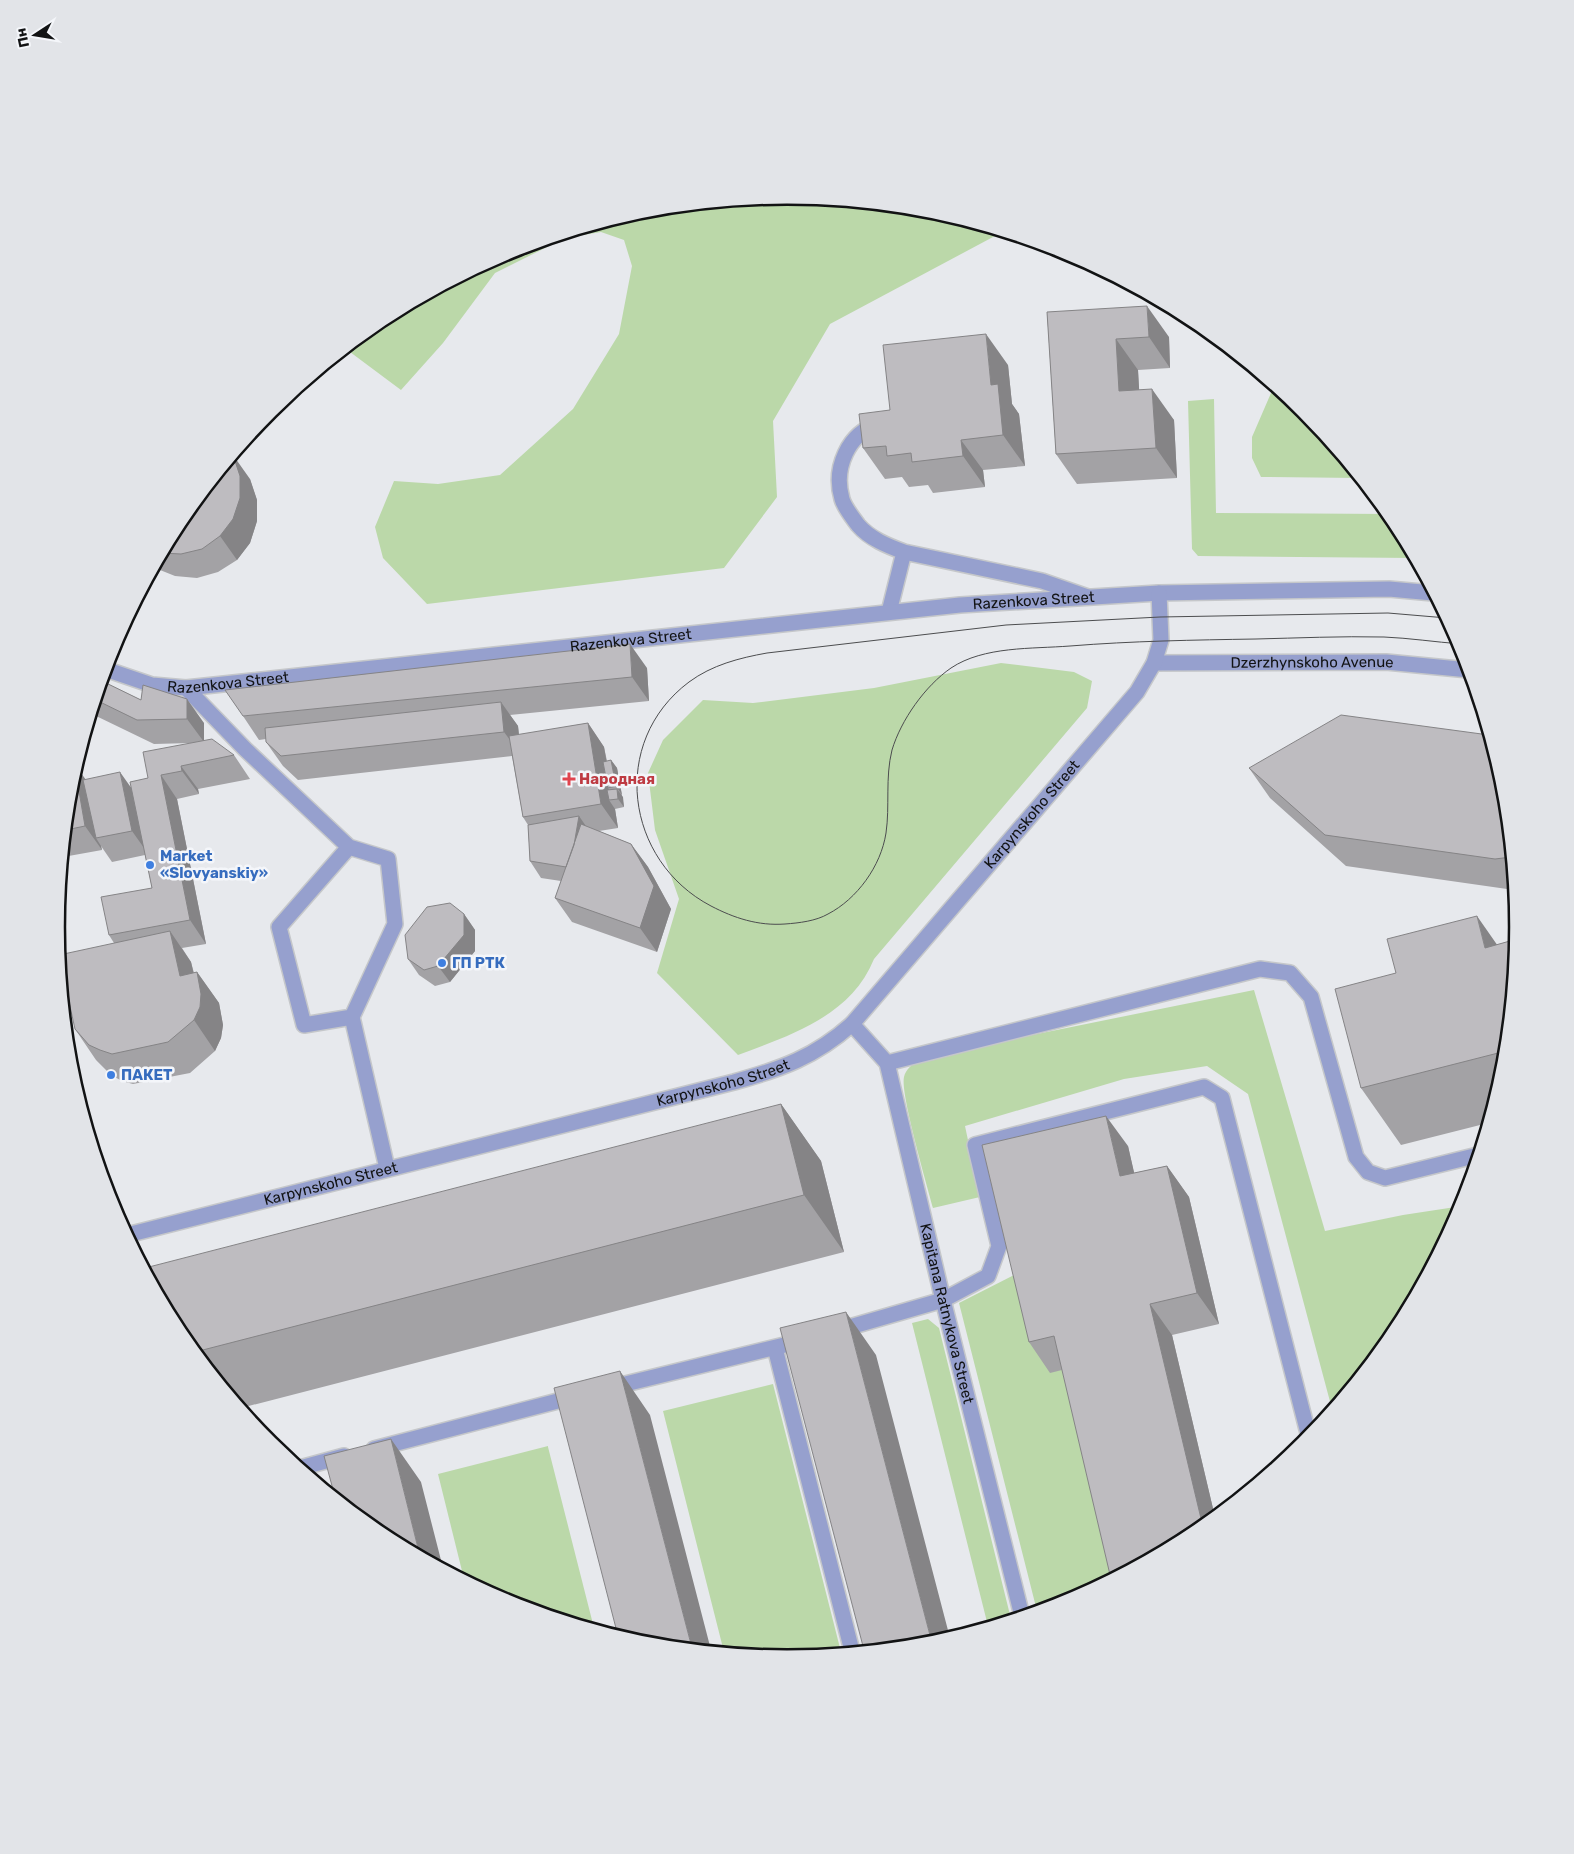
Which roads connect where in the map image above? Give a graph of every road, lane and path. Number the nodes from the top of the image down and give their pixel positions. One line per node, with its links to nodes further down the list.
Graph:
1 (889, 421): 2 (street)
2 (904, 552): 5 (street); 6 (street)
3 (1426, 592): 4 (street)
4 (1158, 593): 5 (street, Razenkova Street); 7 (street, Karpynskoho Street)
5 (1088, 597): 6 (street, Razenkova Street)
6 (889, 612): 10 (street, Razenkova Street)
7 (1154, 663): 8 (street, Dzerzhynskoho Avenue); 13 (street, Karpynskoho Street)
8 (1461, 669)
9 (112, 672): 10 (street, Razenkova Street)
10 (186, 688): 11 (street)
11 (349, 847): 12 (street); 12 (street)
12 (352, 1017): 16 (street)
13 (852, 1024): 14 (street, Kapitana Ratnykova Street); 16 (street, Karpynskoho Street)
14 (887, 1063): 15 (street); 18 (street, Kapitana Ratnykova Street)
15 (1472, 1157)
16 (387, 1168): 17 (street, Karpynskoho Street)
17 (133, 1233)
18 (942, 1300): 19 (street); 22 (street); 24 (street, Kapitana Ratnykova Street)
19 (775, 1348): 20 (street); 25 (street)
20 (559, 1400): 21 (street); 23 (street)
21 (564, 1419)
22 (1308, 1427)
23 (307, 1466)
24 (1021, 1610)
25 (851, 1646)

